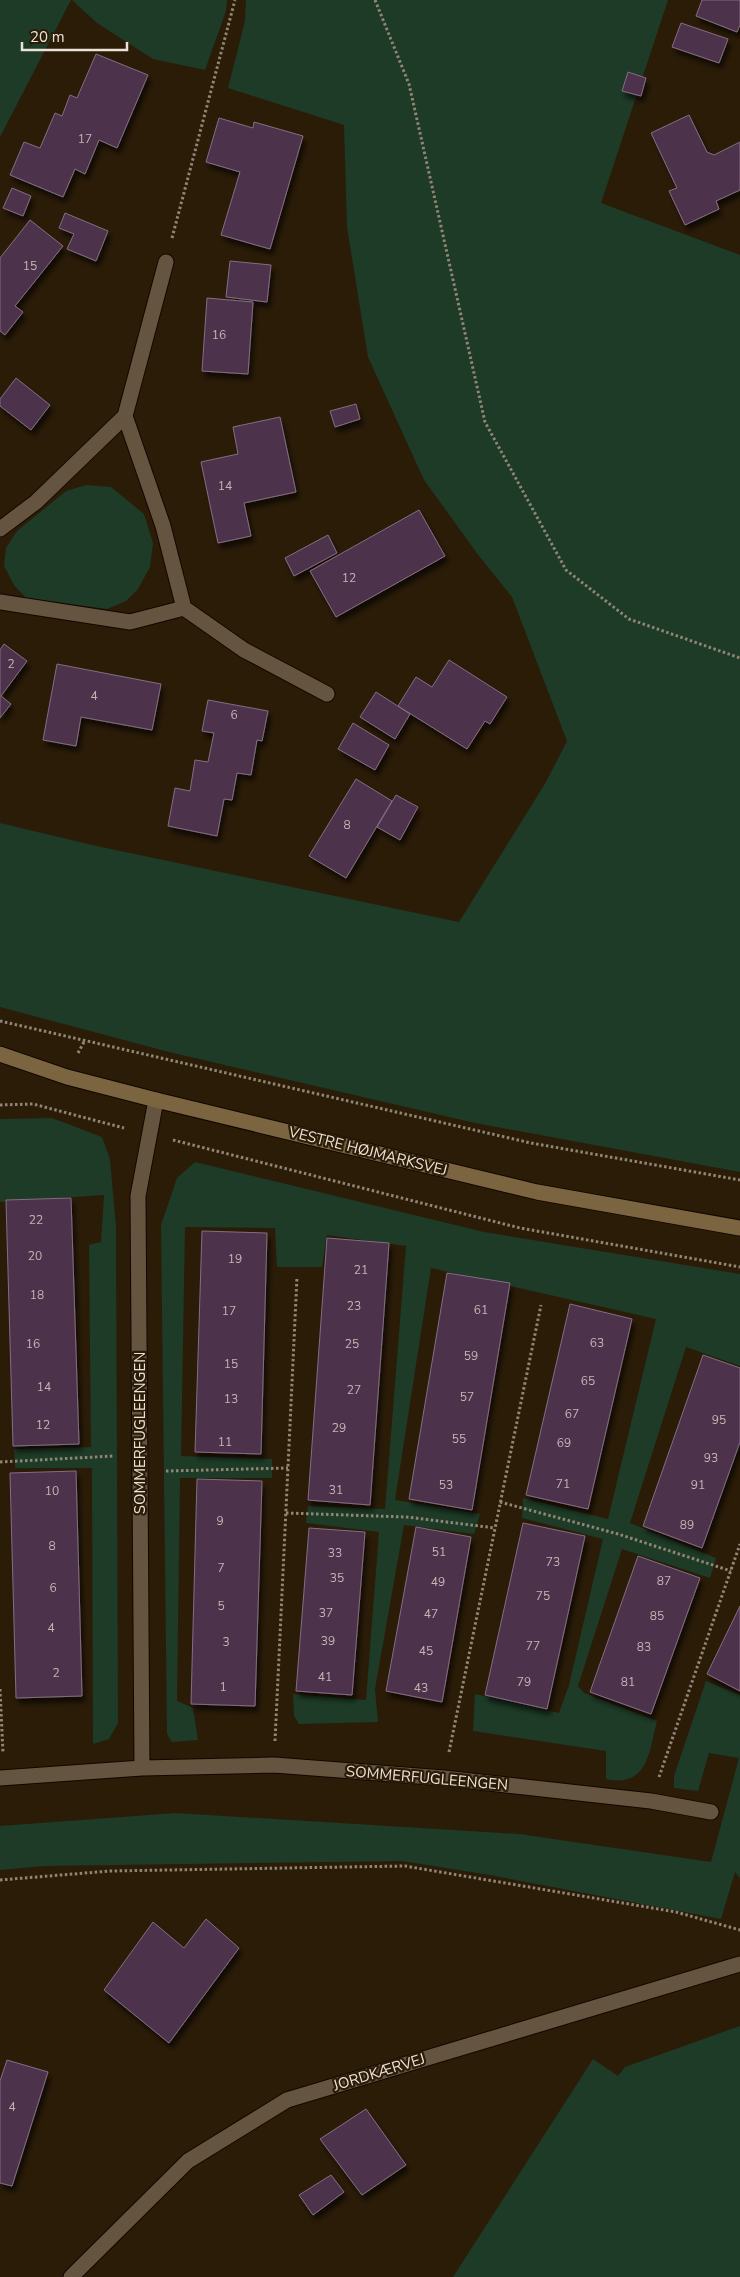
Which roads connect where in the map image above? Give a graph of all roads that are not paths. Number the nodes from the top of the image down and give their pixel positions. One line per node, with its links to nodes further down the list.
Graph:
1 (166, 262): 2 (street)
2 (125, 416): 3 (street); 5 (street)
3 (0, 529)
4 (0, 602): 5 (street)
5 (184, 608): 6 (street)
6 (327, 694)
7 (0, 1054): 8 (street, VESTRE HØJMARKSVEJ)
8 (156, 1100): 9 (street, VESTRE HØJMARKSVEJ); 10 (street, SOMMERFUGLEENGEN)
9 (740, 1228)
10 (142, 1768): 11 (street, SOMMERFUGLEENGEN); 12 (street, SOMMERFUGLEENGEN)
11 (2, 1778)
12 (711, 1812)
13 (740, 1964): 14 (street, JORDKÆRVEJ)
14 (71, 2277)

